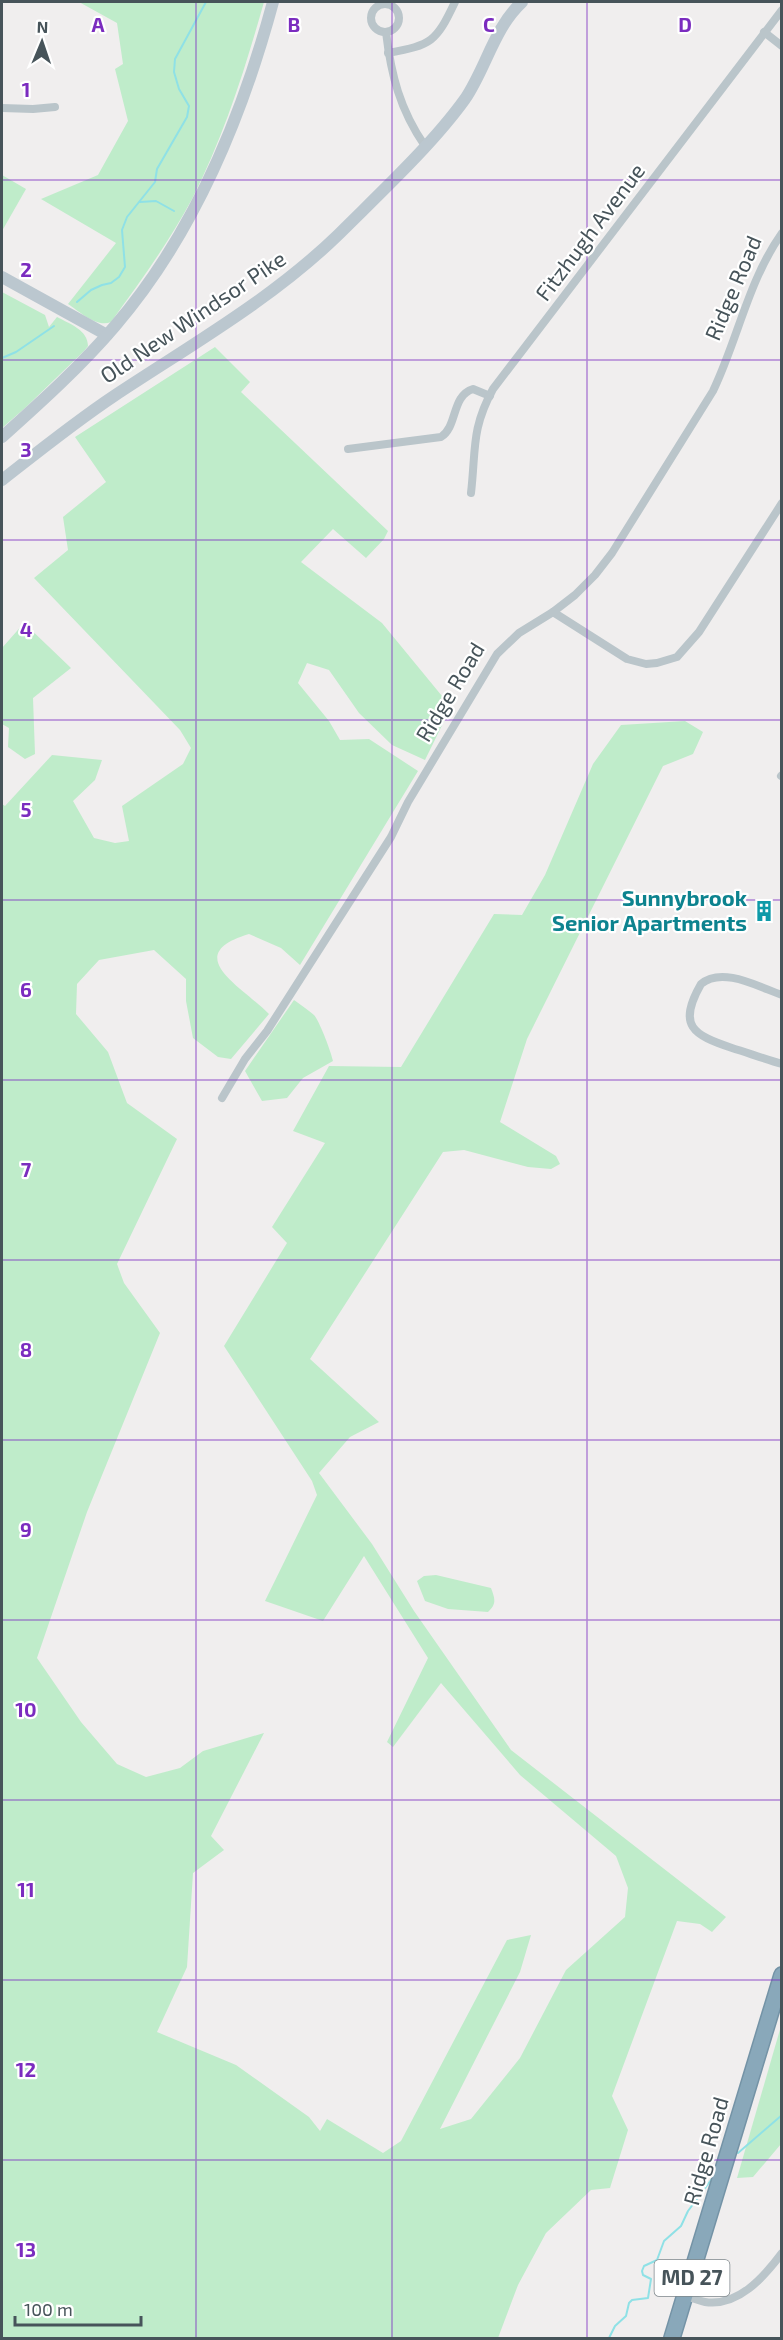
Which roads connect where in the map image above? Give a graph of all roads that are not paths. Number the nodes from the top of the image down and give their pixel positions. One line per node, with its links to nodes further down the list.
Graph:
1 (273, 2): 14 (street)
2 (455, 2): 8 (street)
3 (522, 2): 11 (street, Old New Windsor Pike)
4 (782, 10): 6 (street, Fitzhugh Avenue)
5 (386, 32): 8 (street)
6 (764, 32): 7 (street); 15 (street, Fitzhugh Avenue)
7 (782, 46)
8 (388, 53): 11 (street)
9 (55, 107): 10 (street)
10 (2, 108)
11 (425, 146): 18 (street, Old New Windsor Pike)
12 (782, 233): 21 (street, Ridge Road)
13 (2, 277): 14 (street)
14 (107, 335): 16 (street)
15 (490, 396): 17 (street); 19 (street, Fitzhugh Avenue)
16 (2, 436)
17 (348, 449)
18 (2, 480)
19 (471, 493)
20 (782, 503): 21 (street)
21 (553, 612): 24 (street, Ridge Road)
22 (782, 994): 23 (street)
23 (782, 1064)
24 (222, 1098)
25 (782, 1975): 27 (highway, Ridge Road / MD 27)
26 (782, 2253): 27 (street)
27 (687, 2296): 28 (highway, Ridge Road / MD 27)
28 (672, 2338)

